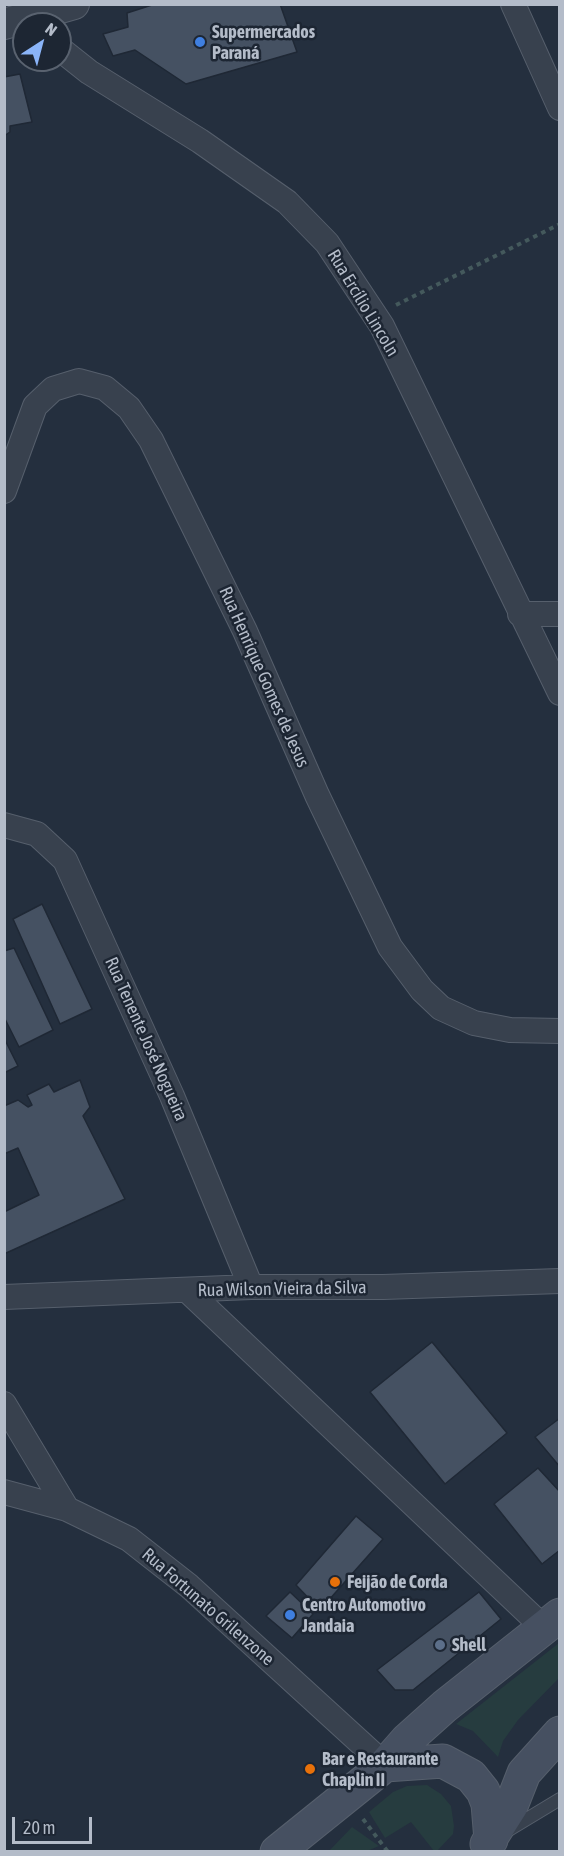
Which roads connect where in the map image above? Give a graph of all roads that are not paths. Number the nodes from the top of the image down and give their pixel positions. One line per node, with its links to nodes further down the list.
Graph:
1 (74, 4): 3 (street)
2 (513, 4): 5 (street)
3 (55, 12)
4 (72, 59): 7 (street, Rua Ercílio Lincoln)
5 (560, 108)
6 (4, 491): 11 (street, Rua Henrique Gomes de Jesus)
7 (520, 614): 8 (street); 9 (street, Rua Ercílio Lincoln)
8 (560, 614)
9 (560, 693)
10 (4, 825): 13 (street, Rua Tenente José Nogueira)
11 (560, 1031)
12 (560, 1281): 13 (street, Rua Wilson Vieira da Silva)
13 (251, 1287): 14 (street, Rua Wilson Vieira da Silva)
14 (188, 1291): 15 (street, Rua Wilson Vieira da Silva); 19 (street)
15 (4, 1297)
16 (4, 1404): 18 (street)
17 (4, 1491): 18 (street, Rua Fortunato Grilenzone)
18 (67, 1509): 21 (street, Rua Fortunato Grilenzone)
19 (551, 1621): 21 (main road)
20 (560, 1733): 23 (main road)
21 (385, 1765): 23 (main road); 24 (main road)
22 (560, 1799): 23 (lane)
23 (485, 1846)
24 (277, 1851)

